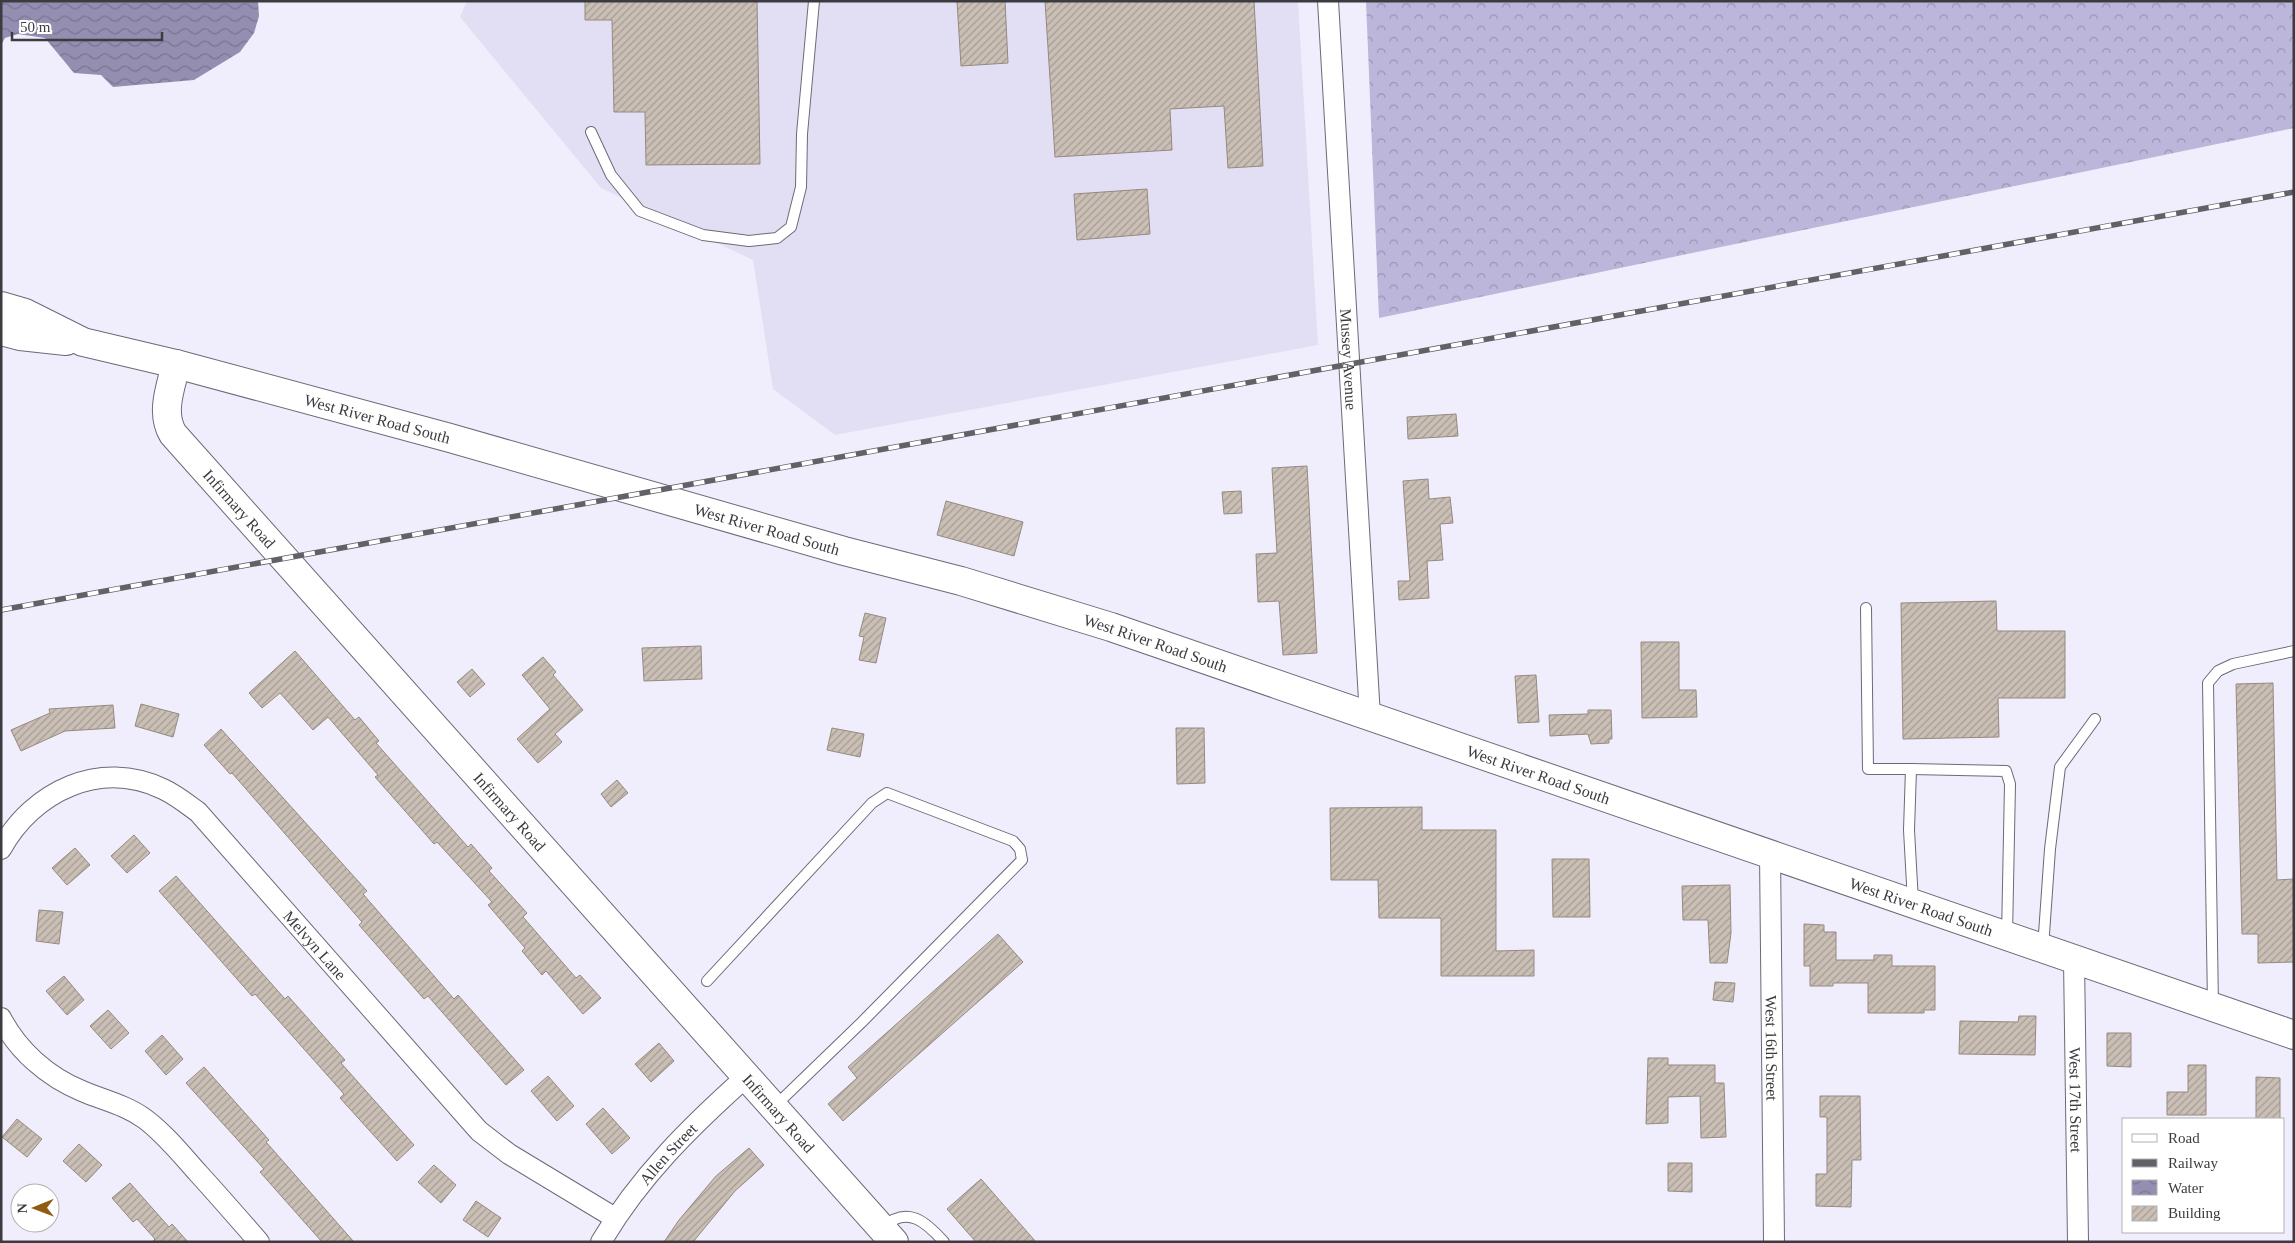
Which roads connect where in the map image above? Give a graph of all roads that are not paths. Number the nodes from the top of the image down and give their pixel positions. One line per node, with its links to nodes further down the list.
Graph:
1 (814, 1): 3 (lane)
2 (1328, 1): 10 (street, Mussey Avenue)
3 (591, 132)
4 (1, 306): 6 (main road, West River Road South)
5 (1, 331): 6 (main road)
6 (83, 342): 7 (main road, West River Road South)
7 (176, 364): 10 (main road, West River Road South); 23 (main road, Infirmary Road)
8 (1866, 608): 12 (lane)
9 (2294, 651): 20 (lane)
10 (1370, 716): 14 (main road, West River Road South)
11 (2094, 719): 17 (lane)
12 (1911, 769): 15 (lane); 16 (lane)
13 (1, 849): 25 (street, Melvyn Lane)
14 (1770, 853): 15 (main road, West River Road South); 30 (street, West 16th Street)
15 (1914, 905): 16 (main road, West River Road South)
16 (2007, 937): 17 (main road, West River Road South)
17 (2043, 949): 18 (main road, West River Road South)
18 (2074, 959): 20 (main road, West River Road South); 31 (street, West 17th Street)
19 (707, 981): 24 (lane)
20 (2213, 1007): 22 (main road, West River Road South)
21 (1, 1018): 27 (street)
22 (2294, 1035)
23 (748, 1076): 24 (main road, Infirmary Road); 25 (street, Allen Street)
24 (775, 1107): 26 (main road, Infirmary Road)
25 (615, 1218): 28 (street, Allen Street)
26 (888, 1235): 29 (lane)
27 (259, 1242)
28 (600, 1242)
29 (944, 1242)
30 (1774, 1242)
31 (2078, 1242)

